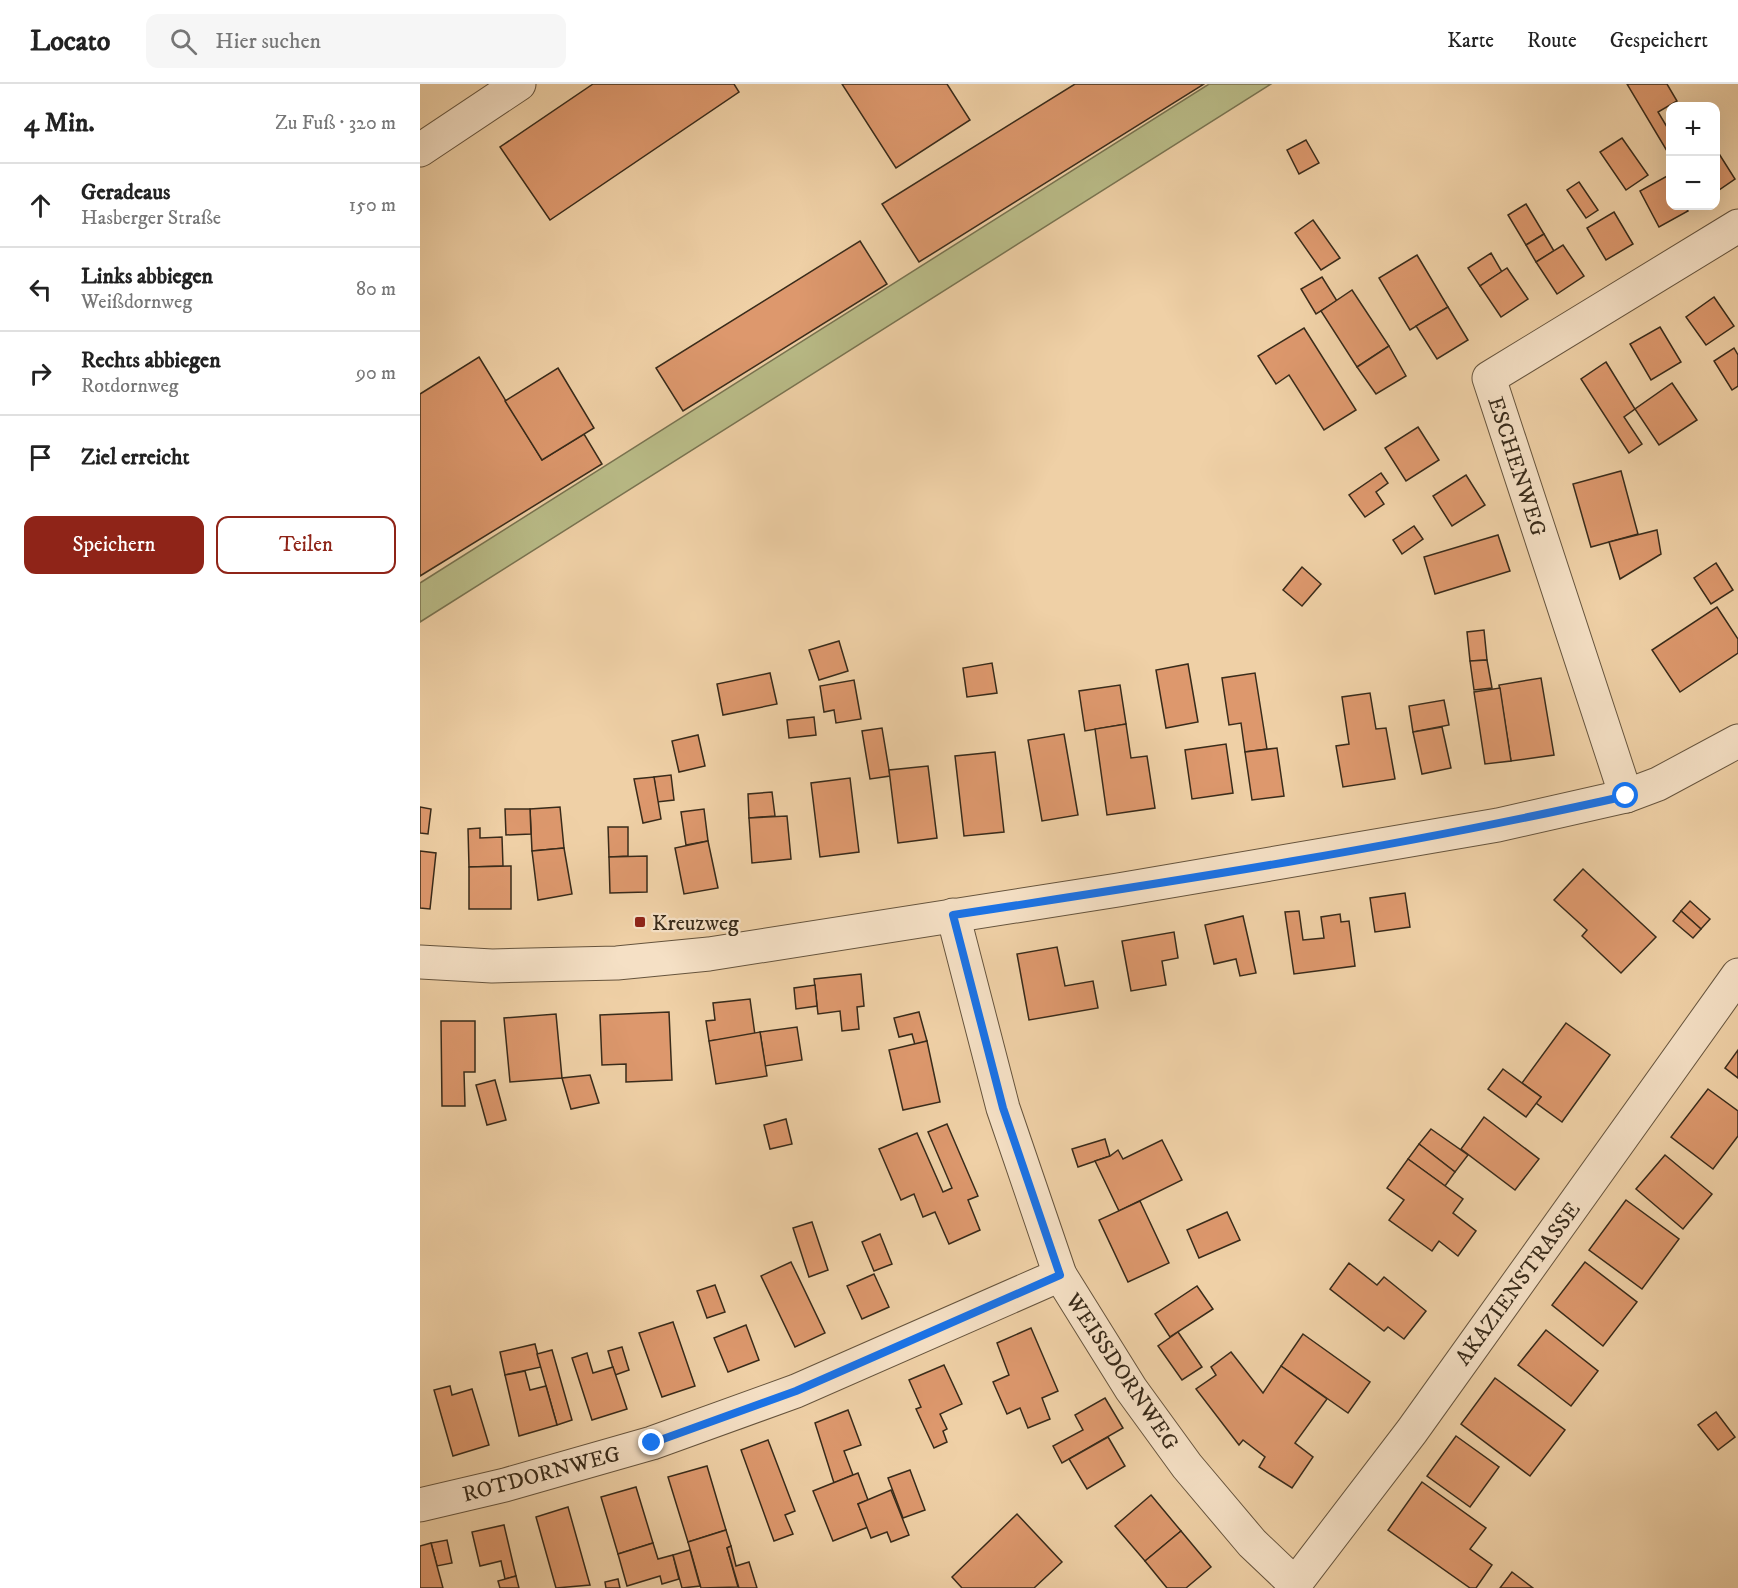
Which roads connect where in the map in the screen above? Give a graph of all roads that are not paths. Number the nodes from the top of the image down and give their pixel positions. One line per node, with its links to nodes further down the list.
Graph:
1 (519, 84): 2 (street)
2 (420, 150)
3 (1738, 226): 5 (street, ESCHENWEG)
4 (1738, 741): 5 (street)
5 (1626, 796): 6 (street)
6 (953, 915): 7 (street); 9 (street, WEISSDORNWEG)
7 (420, 962)
8 (1738, 978): 11 (street, AKAZIENSTRASSE)
9 (1060, 1275): 10 (street, ROTDORNWEG); 11 (street, WEISSDORNWEG)
10 (420, 1505)
11 (1293, 1586)

